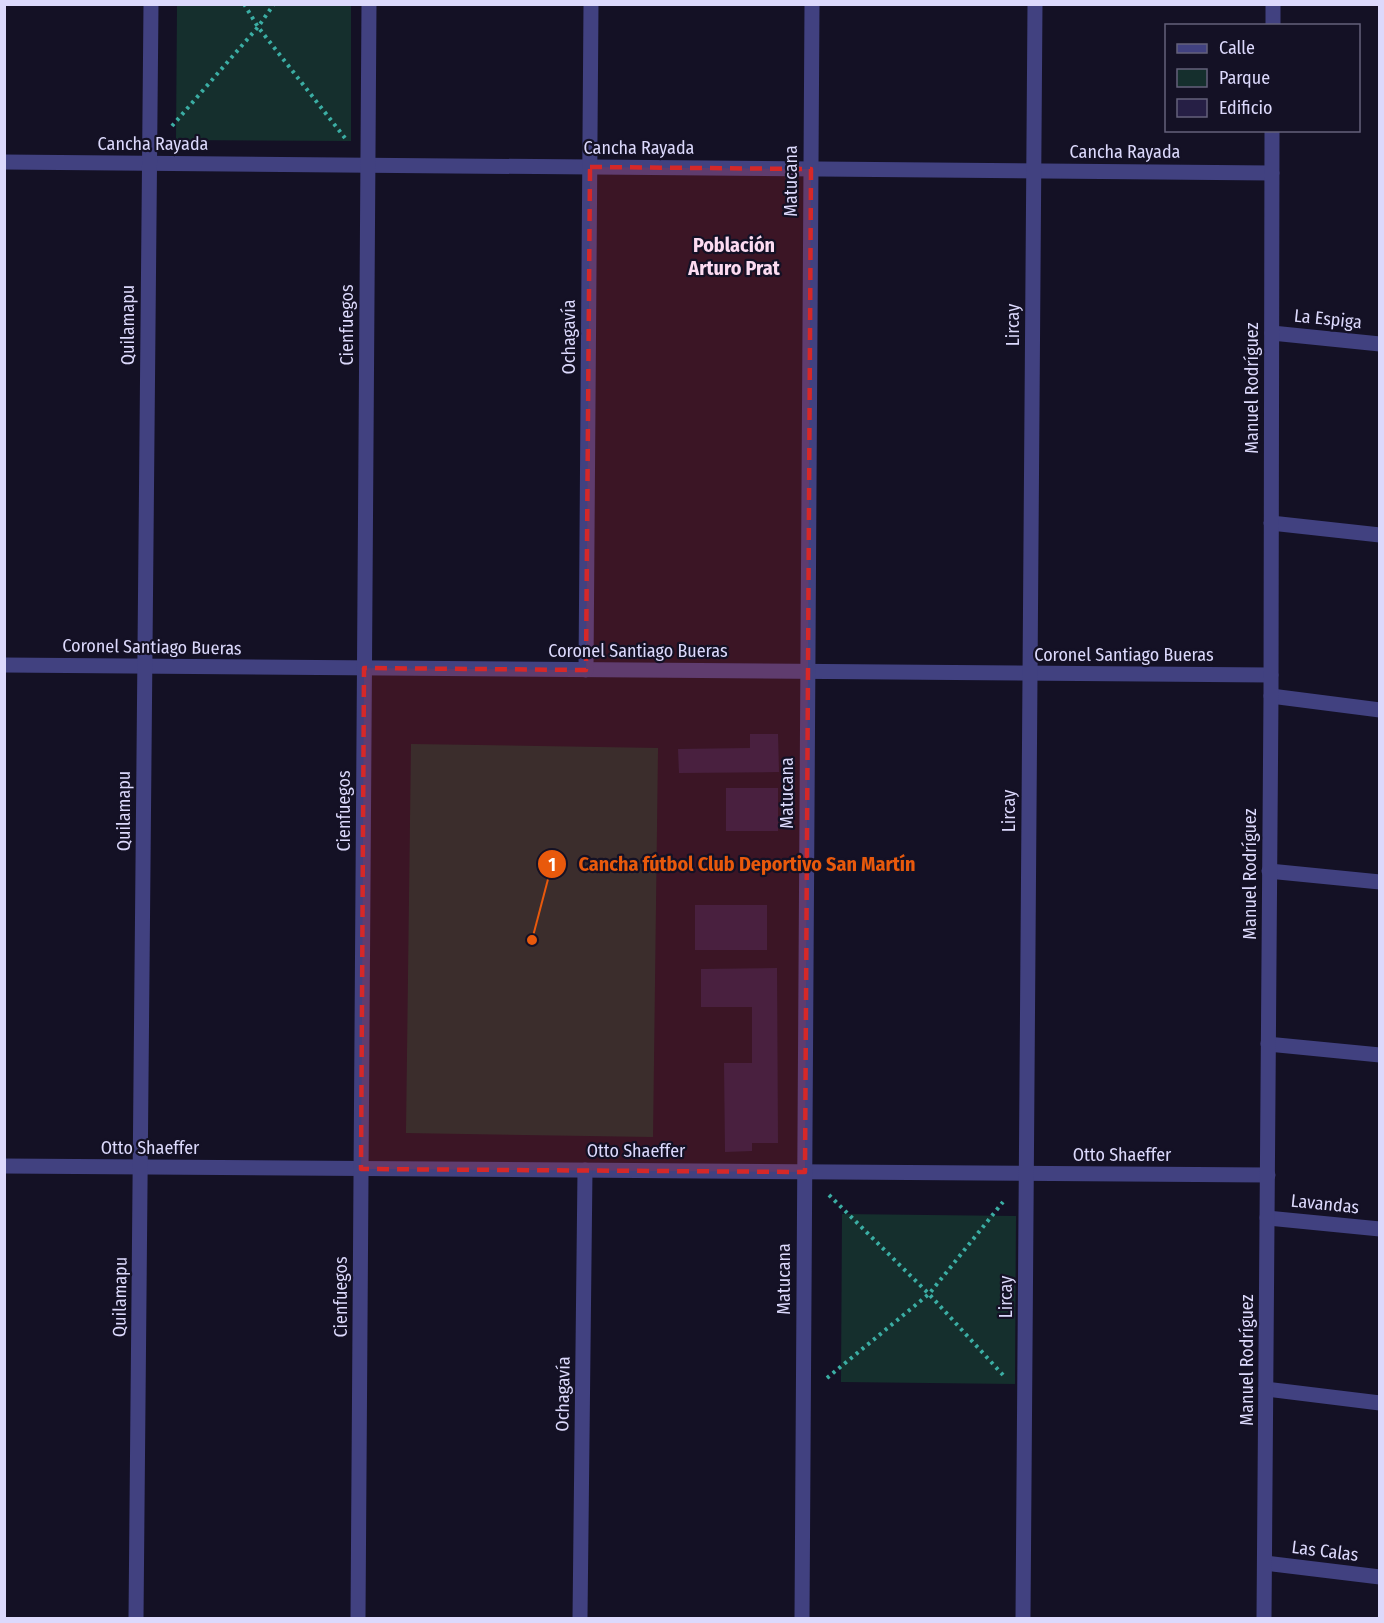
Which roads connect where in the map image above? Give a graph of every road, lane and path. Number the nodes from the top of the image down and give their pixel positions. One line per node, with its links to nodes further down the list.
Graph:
1 (150, 4): 12 (street, Quilamapu)
2 (244, 4): 10 (path)
3 (274, 4): 10 (path)
4 (369, 4): 14 (street, Cienfuegos)
5 (591, 4): 15 (street, Ochagavía)
6 (812, 4): 16 (street, Matucana)
7 (1035, 4): 17 (street, Lircay)
8 (1273, 4): 9 (street)
9 (1273, 24)
10 (258, 27): 12 (path); 14 (path)
11 (1272, 132): 18 (street, Manuel Rodríguez)
12 (149, 158): 13 (street, Cancha Rayada); 14 (street, Cancha Rayada); 24 (street, Quilamapu)
13 (4, 162)
14 (368, 166): 15 (street, Cancha Rayada); 25 (street, Cienfuegos)
15 (590, 167): 16 (street, Cancha Rayada); 26 (street, Ochagavía)
16 (811, 169): 17 (street, Cancha Rayada); 27 (street, Matucana)
17 (1034, 171): 18 (street, Cancha Rayada); 28 (street, Lircay)
18 (1272, 173): 19 (street, Manuel Rodríguez)
19 (1272, 333): 20 (street, La Espiga); 21 (street, Manuel Rodríguez)
20 (1380, 344)
21 (1271, 523): 22 (street); 29 (street, Manuel Rodríguez)
22 (1380, 535)
23 (4, 665): 24 (street, Coronel Santiago Bueras)
24 (145, 666): 25 (street, Coronel Santiago Bueras); 37 (street, Quilamapu)
25 (364, 668): 26 (street, Coronel Santiago Bueras); 38 (street, Cienfuegos)
26 (586, 670): 27 (street, Coronel Santiago Bueras)
27 (808, 672): 28 (street, Coronel Santiago Bueras); 40 (street, Matucana)
28 (1030, 674): 29 (street, Coronel Santiago Bueras); 41 (street, Lircay)
29 (1270, 675): 30 (street, Manuel Rodríguez)
30 (1271, 696): 31 (street); 32 (street, Manuel Rodríguez)
31 (1380, 710)
32 (1269, 871): 33 (street); 34 (street, Manuel Rodríguez)
33 (1380, 882)
34 (1268, 1044): 35 (street); 42 (street, Manuel Rodríguez)
35 (1380, 1055)
36 (4, 1166): 37 (street, Otto Shaeffer)
37 (141, 1167): 38 (street, Otto Shaeffer); 52 (street, Quilamapu)
38 (361, 1169): 39 (street, Otto Shaeffer); 53 (street, Cienfuegos)
39 (585, 1170): 40 (street, Otto Shaeffer); 54 (street, Ochagavía)
40 (805, 1172): 41 (street, Otto Shaeffer); 45 (path); 47 (street, Matucana)
41 (1026, 1173): 42 (street, Otto Shaeffer); 45 (path); 48 (street, Lircay)
42 (1268, 1175): 43 (street, Manuel Rodríguez)
43 (1267, 1218): 44 (street, Lavandas); 46 (street, Manuel Rodríguez)
44 (1380, 1229)
45 (929, 1294): 47 (path); 48 (path)
46 (1266, 1389): 49 (street); 50 (street, Manuel Rodríguez)
47 (803, 1397): 55 (street, Matucana)
48 (1024, 1399): 56 (street, Lircay)
49 (1380, 1403)
50 (1265, 1563): 51 (street, Las Calas); 57 (street, Manuel Rodríguez)
51 (1380, 1577)
52 (136, 1618)
53 (358, 1618)
54 (580, 1618)
55 (802, 1618)
56 (1023, 1618)
57 (1264, 1618)

